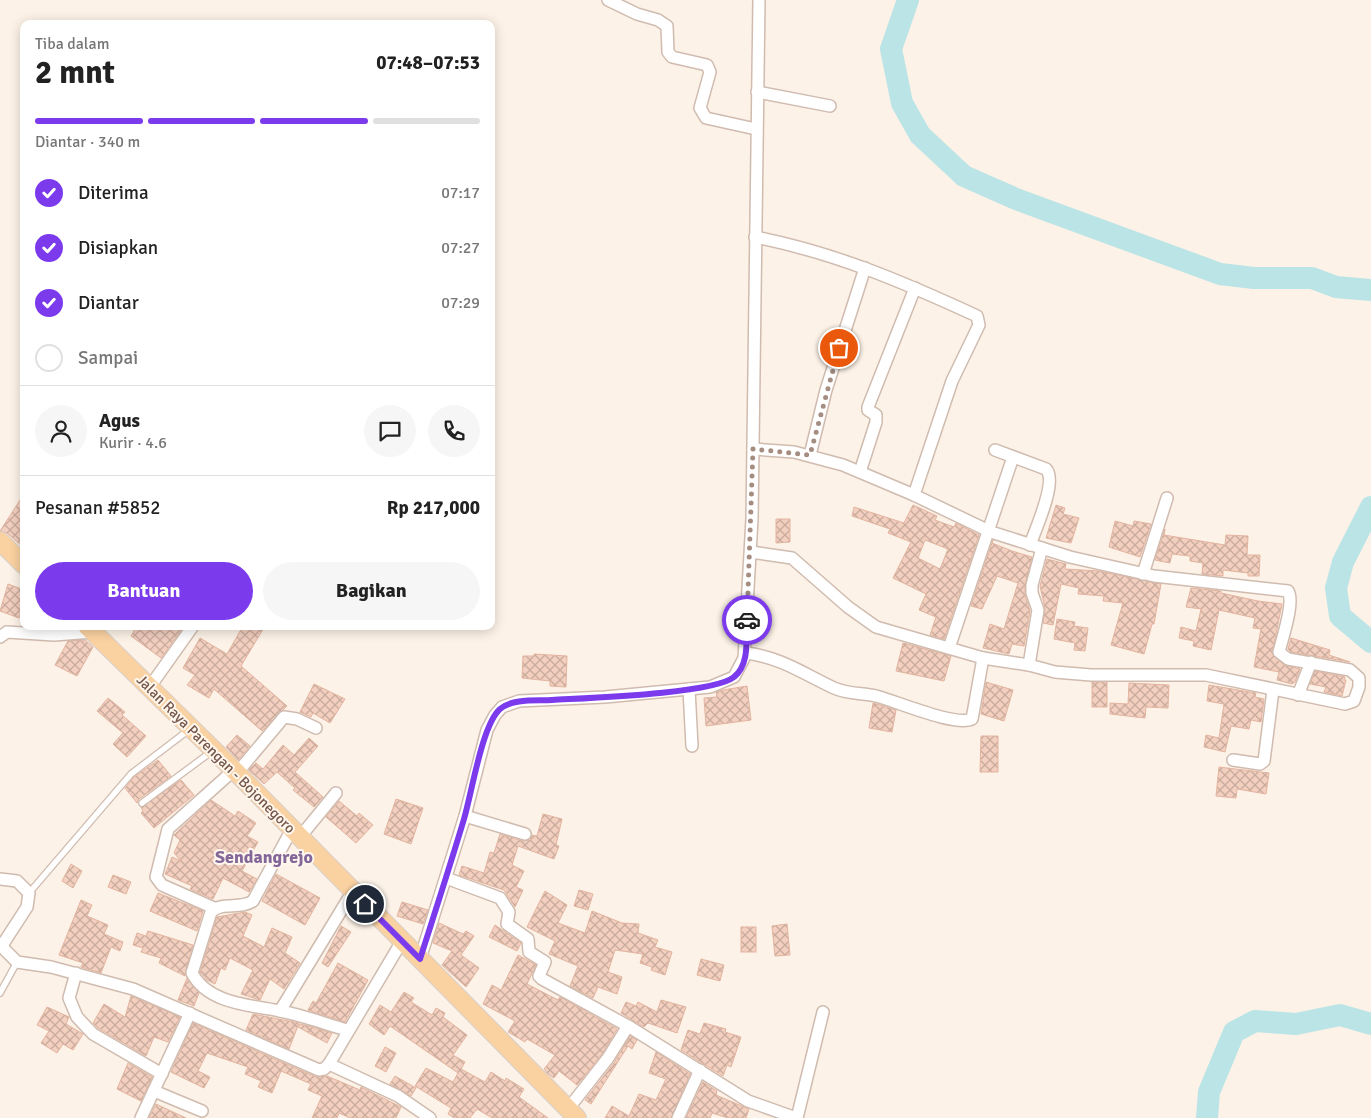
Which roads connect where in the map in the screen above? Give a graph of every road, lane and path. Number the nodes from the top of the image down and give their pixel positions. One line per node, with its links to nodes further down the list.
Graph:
1 (608, 0): 5 (street)
2 (759, 0): 3 (street)
3 (757, 92): 4 (street); 5 (street)
4 (830, 106)
5 (756, 129): 6 (street)
6 (755, 237): 7 (street); 9 (street)
7 (866, 268): 8 (street); 11 (street)
8 (915, 288): 13 (street); 14 (street)
9 (753, 449): 11 (street); 20 (street)
10 (995, 450): 12 (street)
11 (810, 455): 13 (street)
12 (1013, 457): 16 (street); 18 (street)
13 (860, 472): 14 (street)
14 (914, 495): 16 (street)
15 (1167, 498): 22 (street)
16 (987, 530): 18 (street); 27 (street)
17 (0, 541): 21 (main road)
18 (1030, 546): 19 (street)
19 (1042, 548): 22 (street); 31 (street)
20 (751, 552): 27 (street); 28 (street)
21 (20, 560)
22 (1143, 574): 30 (street)
23 (84, 630): 26 (street)
24 (91, 630): 32 (main road, Jalan Raya Parengan - Bojonegoro)
25 (190, 630): 32 (street)
26 (0, 637)
27 (949, 648): 29 (street)
28 (746, 653): 29 (street); 33 (street)
29 (983, 658): 31 (street)
30 (1310, 662): 35 (street); 35 (street)
31 (1029, 665): 34 (street)
32 (150, 688): 36 (main road, Jalan Raya Parengan - Bojonegoro)
33 (689, 689): 38 (street); 44 (street)
34 (1274, 690): 35 (street); 40 (street)
35 (1298, 695)
36 (191, 728): 39 (main road, Jalan Raya Parengan - Bojonegoro); 50 (lane)
37 (316, 728): 41 (street)
38 (692, 746)
39 (213, 750): 41 (main road, Jalan Raya Parengan - Bojonegoro); 43 (lane)
40 (1233, 760)
41 (235, 772): 45 (main road, Jalan Raya Parengan - Bojonegoro); 51 (street)
42 (336, 792): 45 (street)
43 (142, 803)
44 (465, 816): 46 (street); 47 (street)
45 (296, 833): 49 (main road, Jalan Raya Parengan - Bojonegoro); 51 (street)
46 (525, 834)
47 (446, 878): 53 (street); 60 (street)
48 (0, 879): 50 (street)
49 (352, 891): 52 (main road, Jalan Raya Parengan - Bojonegoro); 57 (street)
50 (29, 893): 54 (street)
51 (214, 908): 57 (street)
52 (402, 941): 53 (main road, Jalan Raya Parengan - Bojonegoro); 61 (street)
53 (420, 959): 67 (main road, Jalan Raya Parengan - Bojonegoro)
54 (17, 962): 55 (street); 56 (lane)
55 (76, 973): 59 (street); 64 (street)
56 (0, 993)
57 (280, 1010): 61 (street)
58 (823, 1012): 71 (street)
59 (190, 1014): 62 (street); 64 (street)
60 (628, 1026): 63 (street); 67 (street)
61 (347, 1030): 62 (street)
62 (329, 1064): 69 (street)
63 (700, 1070): 70 (street); 71 (street)
64 (162, 1074): 65 (street)
65 (154, 1091): 66 (street); 68 (street)
66 (202, 1111)
67 (572, 1113)
68 (141, 1118)
69 (430, 1118)
70 (678, 1118)
71 (797, 1118)

